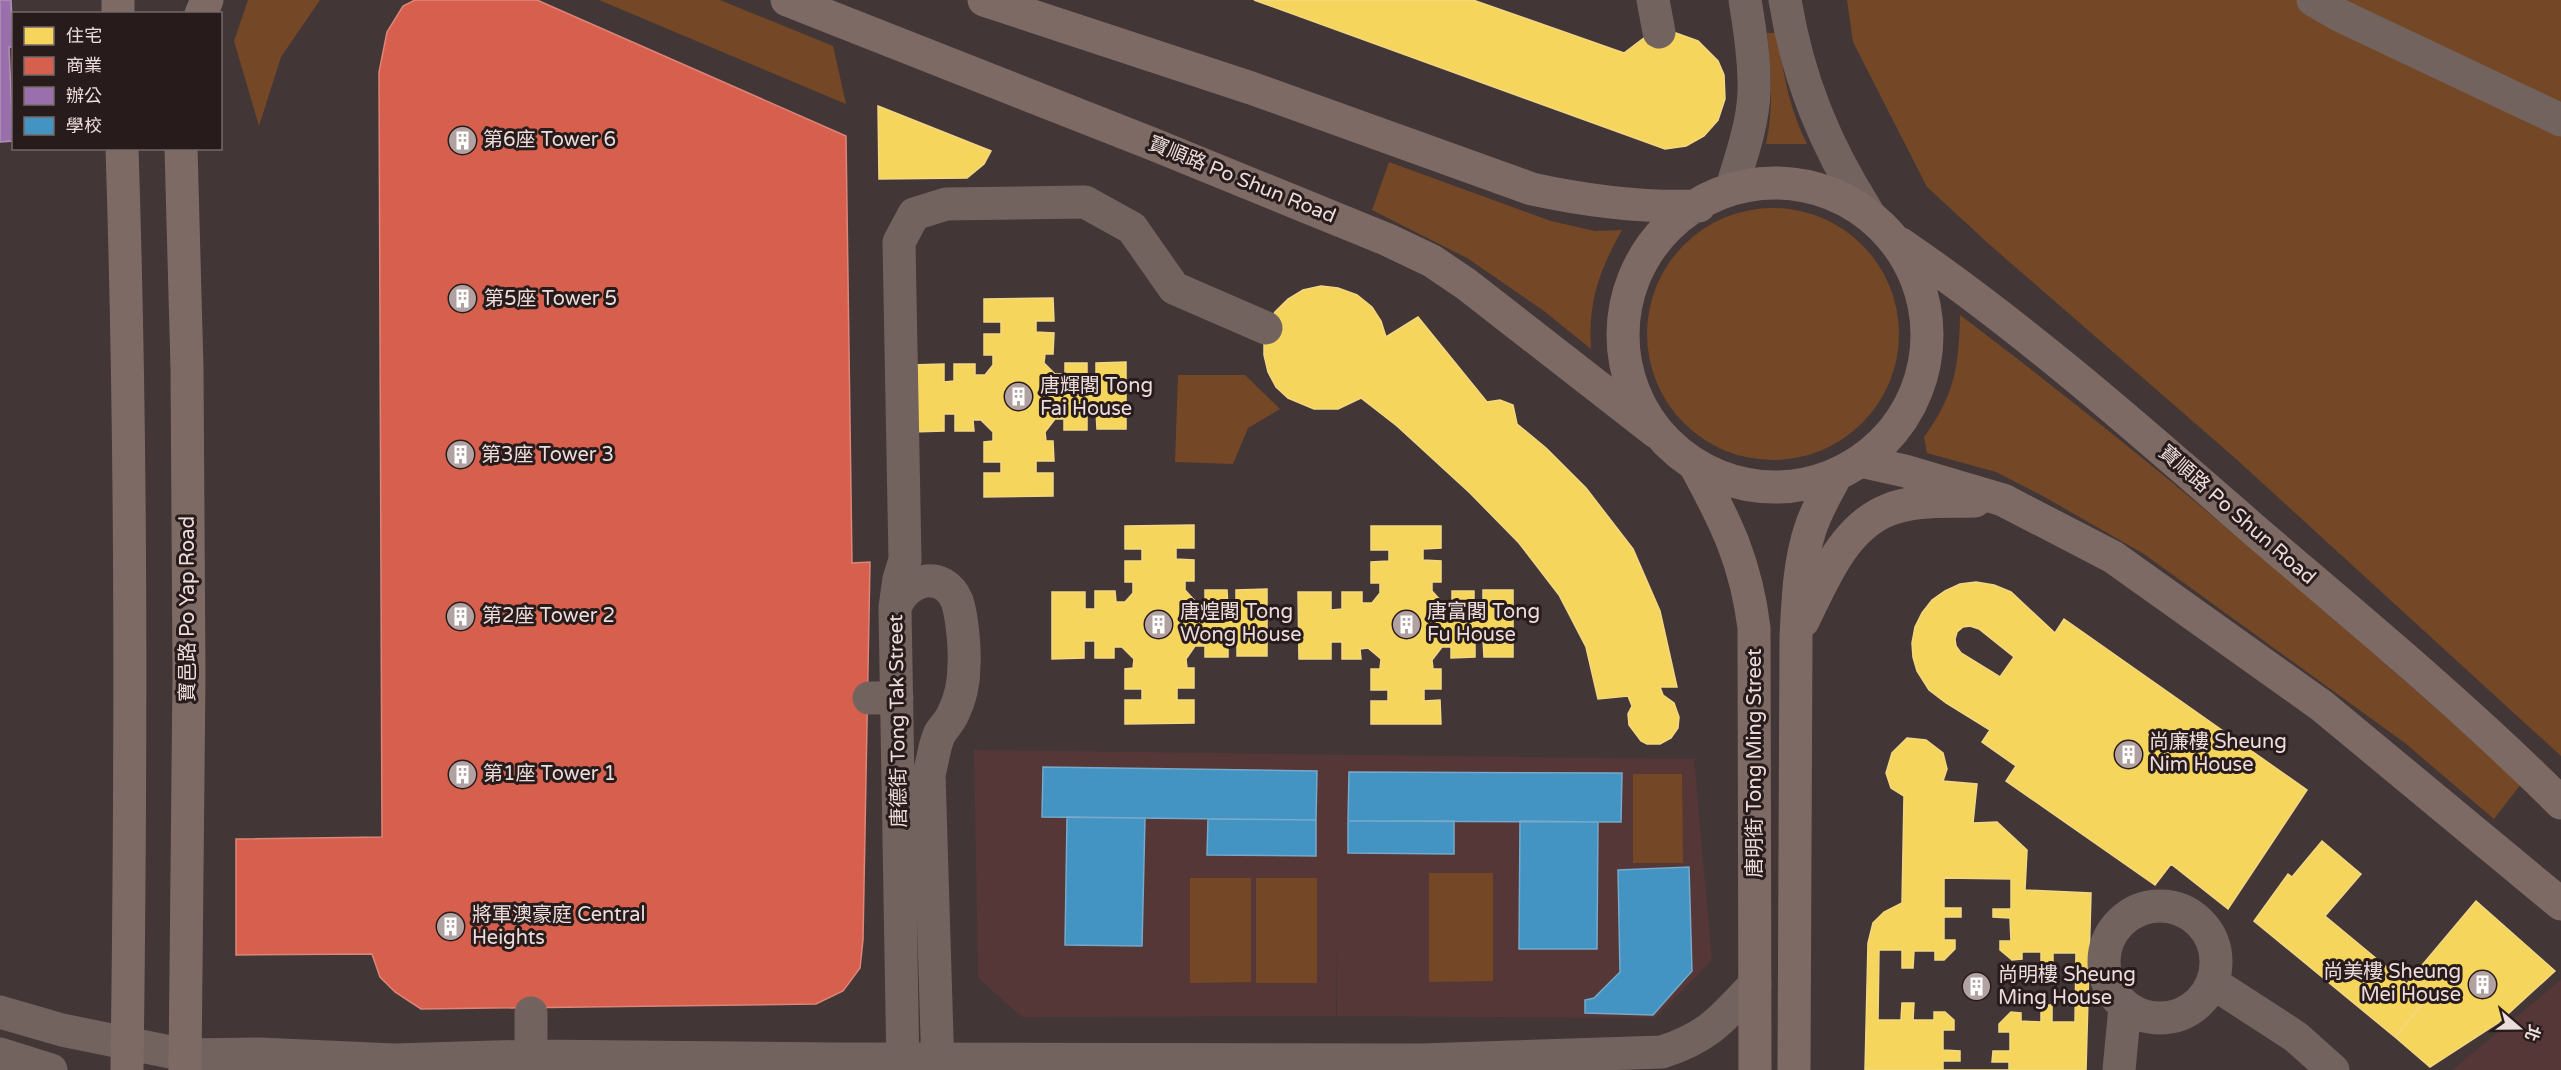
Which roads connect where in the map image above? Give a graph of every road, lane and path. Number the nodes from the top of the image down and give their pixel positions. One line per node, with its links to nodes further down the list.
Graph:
1 (787, 0): 16 (main road, 寶順路 Po Shun Road)
2 (984, 0): 12 (main road)
3 (1653, 0): 7 (street)
4 (1745, 0): 11 (street)
5 (1785, 0): 13 (street)
6 (2313, 0): 8 (street)
7 (1659, 32)
8 (2561, 120)
9 (122, 150): 33 (main road)
10 (182, 150): 34 (main road, 寶邑路 Po Yap Road)
11 (1732, 187): 12 (main road); 13 (main road)
12 (1699, 206): 16 (main road)
13 (1868, 211): 14 (main road)
14 (1900, 243): 18 (main road); 24 (main road, 寶順路 Po Shun Road)
15 (1266, 328): 20 (street)
16 (1656, 432): 17 (main road)
17 (1696, 467): 18 (main road); 27 (main road, 唐明街 Tong Ming Street)
18 (1848, 468): 19 (main road); 23 (main road, 唐明街 Tong Ming Street)
19 (2003, 500): 23 (main road); 25 (main road)
20 (905, 560): 21 (street); 22 (street)
21 (936, 582): 22 (street, 唐德街 Tong Tak Street); 36 (street, 唐德街 Tong Tak Street)
22 (895, 609): 35 (street, 唐德街 Tong Tak Street)
23 (1796, 636): 39 (main road, 唐明街 Tong Ming Street)
24 (2561, 803)
25 (2561, 904)
26 (2212, 983): 28 (street); 28 (street); 41 (street)
27 (1755, 984): 36 (street); 38 (main road, 唐明街 Tong Ming Street)
28 (2125, 1007): 40 (street)
29 (0, 1012): 33 (street)
30 (531, 1012): 32 (street)
31 (0, 1054): 37 (street)
32 (531, 1056): 34 (street); 35 (street)
33 (128, 1058): 34 (street)
34 (185, 1063)
35 (903, 1064): 36 (street)
36 (939, 1064)
37 (51, 1070)
38 (1755, 1070)
39 (1794, 1070)
40 (2119, 1070)
41 (2333, 1070)

